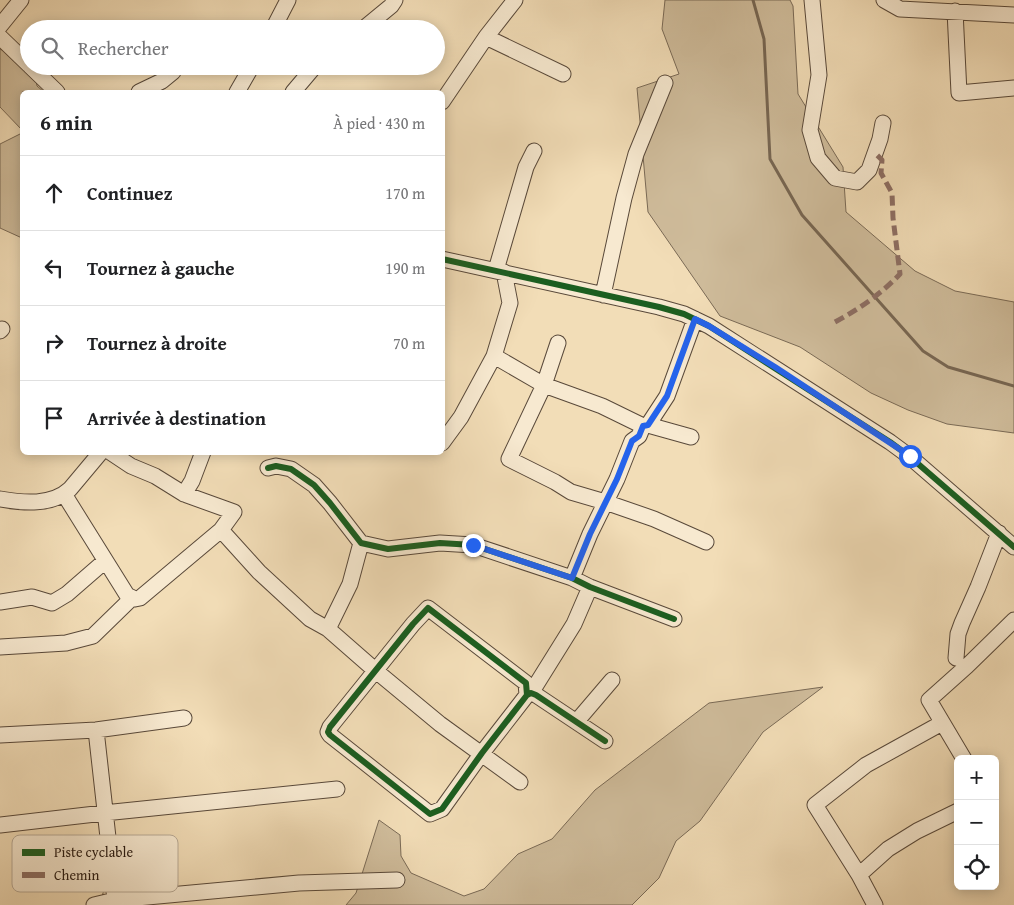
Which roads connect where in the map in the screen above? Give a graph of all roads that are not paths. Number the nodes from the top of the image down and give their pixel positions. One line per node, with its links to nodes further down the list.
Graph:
1 (21, 0): 12 (street)
2 (288, 0): 10 (street)
3 (395, 0): 11 (street)
4 (812, 0): 30 (street)
5 (884, 0): 8 (street)
6 (512, 1): 14 (street)
7 (976, 7): 8 (street); 9 (street)
8 (955, 11): 23 (street)
9 (1014, 15)
10 (278, 20)
11 (374, 20)
12 (0, 26)
13 (0, 37): 15 (street)
14 (486, 37): 16 (street); 29 (street)
15 (20, 56)
16 (562, 74)
17 (39, 75): 24 (street)
18 (168, 75): 25 (street)
19 (172, 75): 26 (street)
20 (247, 75): 27 (street)
21 (307, 75): 28 (street)
22 (665, 83): 34 (street)
23 (1014, 88)
24 (55, 90)
25 (143, 90)
26 (166, 90)
27 (238, 90)
28 (295, 90)
29 (445, 98)
30 (883, 123)
31 (534, 151): 33 (street)
32 (445, 260): 33 (street)
33 (500, 271): 34 (street); 37 (street)
34 (603, 295): 35 (street)
35 (695, 319): 39 (street); 51 (street)
36 (558, 343): 38 (street)
37 (494, 356): 38 (street); 41 (street)
38 (544, 385): 39 (street); 49 (street)
39 (646, 426): 40 (street); 49 (street)
40 (691, 437)
41 (445, 440)
42 (98, 455): 46 (street)
43 (114, 455): 47 (street)
44 (202, 455): 47 (street)
45 (268, 468): 52 (street)
46 (64, 494): 48 (street); 55 (street)
47 (184, 494): 50 (street)
48 (0, 499)
49 (605, 502): 53 (street); 56 (street)
50 (221, 530): 58 (street); 62 (street)
51 (999, 533): 54 (street); 64 (street)
52 (360, 542): 56 (street); 62 (street)
53 (706, 542)
54 (1014, 547)
55 (105, 560): 58 (street); 59 (street)
56 (572, 578): 57 (street)
57 (590, 587): 60 (street); 67 (street)
58 (132, 598): 63 (street)
59 (0, 602)
60 (674, 619)
61 (1014, 620): 70 (street)
62 (328, 629): 65 (street)
63 (0, 647)
64 (956, 658)
65 (376, 671): 67 (street); 74 (street); 74 (street)
66 (612, 680): 69 (street)
67 (529, 694): 69 (street); 74 (street)
68 (184, 718): 71 (street)
69 (577, 721): 73 (street)
70 (942, 723): 75 (street); 82 (street)
71 (96, 730): 72 (street); 78 (street)
72 (0, 735)
73 (605, 741)
74 (482, 753): 76 (street)
75 (962, 755)
76 (520, 782)
77 (337, 789): 78 (street)
78 (104, 813): 80 (street); 81 (street)
79 (954, 813): 82 (street)
80 (0, 825)
81 (107, 835)
82 (859, 874): 87 (street)
83 (397, 880): 85 (street)
84 (114, 892): 85 (street)
85 (115, 900): 86 (street)
86 (94, 905)
87 (875, 905)

